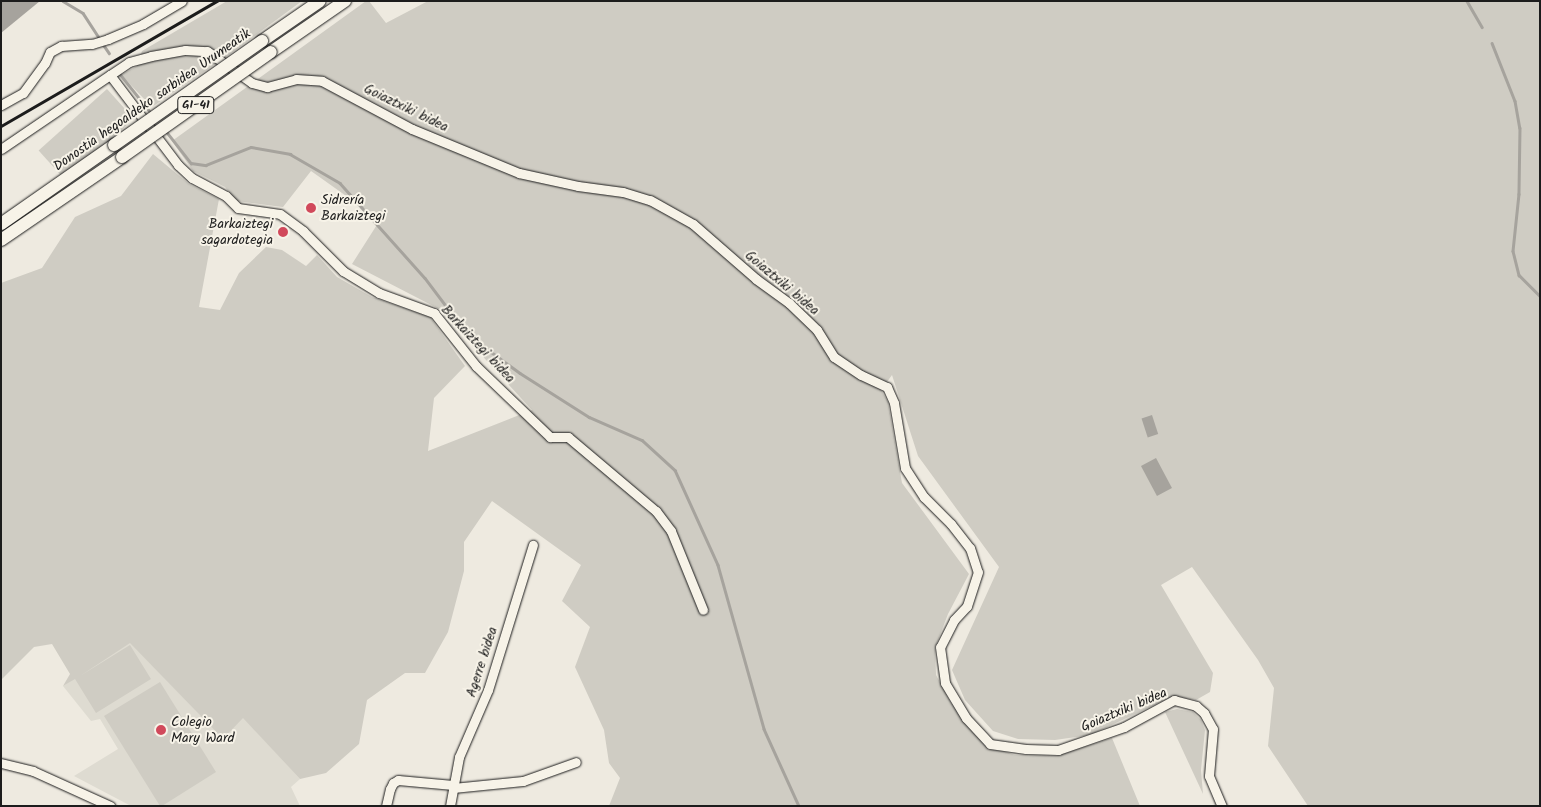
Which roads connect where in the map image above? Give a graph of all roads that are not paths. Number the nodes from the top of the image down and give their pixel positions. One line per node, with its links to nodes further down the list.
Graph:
1 (182, 1): 5 (street)
2 (320, 1): 7 (highway, Donostia hegoaldeko sarbidea Urumeatik / GI-41, bridge)
3 (345, 1): 8 (highway, Donostia hegoaldeko sarbidea Urumeatik / GI-41, bridge)
4 (110, 74): 6 (street); 10 (street, Barkaiztegi bidea); 17 (street, Goiaztxiki bidea)
5 (1, 105)
6 (1, 149)
7 (1, 224)
8 (1, 240)
9 (533, 545): 13 (street, Agerre bidea)
10 (703, 610)
11 (1, 762): 14 (street)
12 (576, 762): 13 (street)
13 (453, 786): 15 (street); 16 (street, Agerre bidea)
14 (110, 806)
15 (386, 806)
16 (450, 806)
17 (1222, 806)

